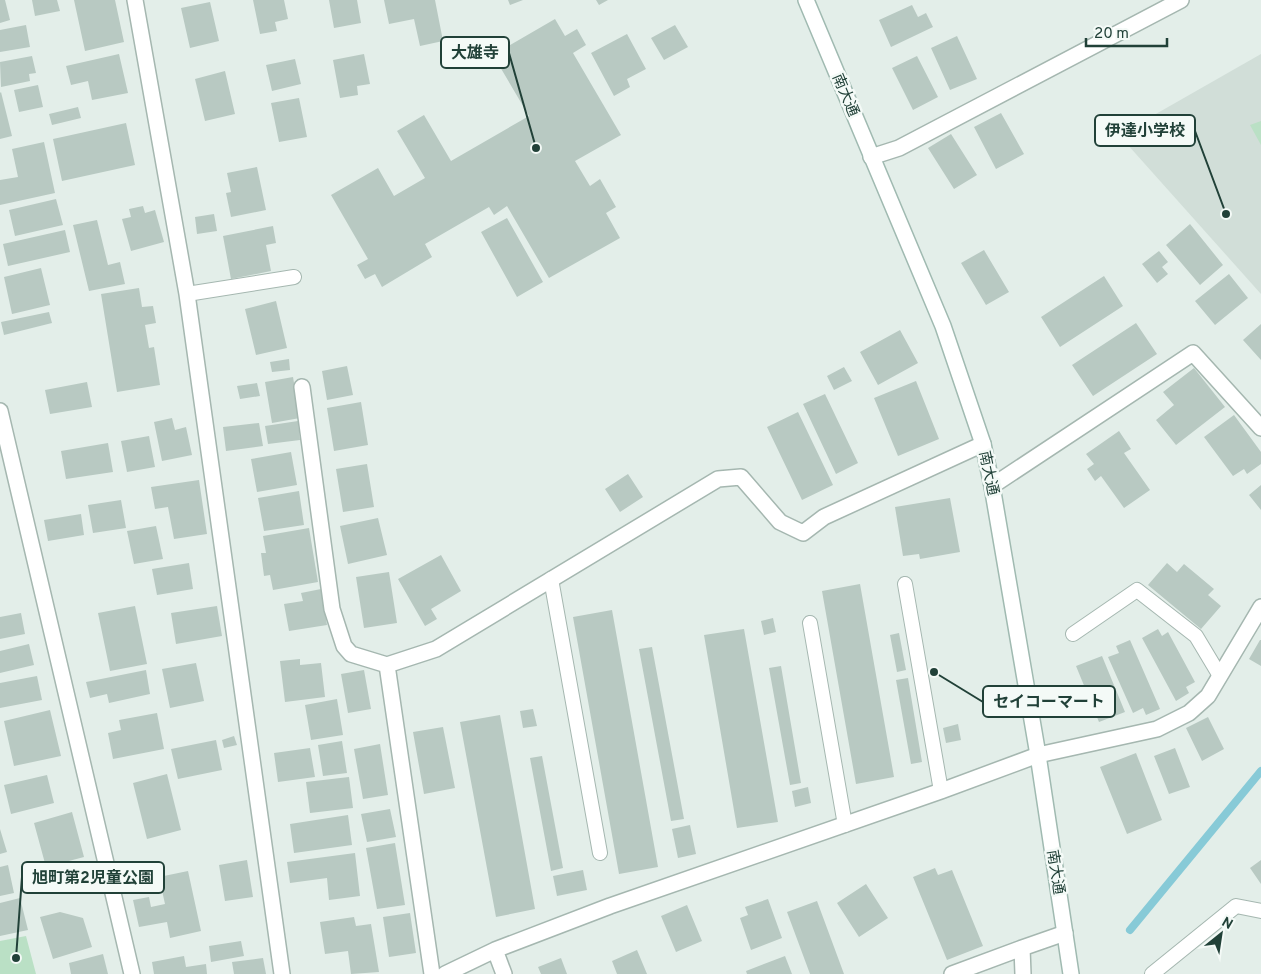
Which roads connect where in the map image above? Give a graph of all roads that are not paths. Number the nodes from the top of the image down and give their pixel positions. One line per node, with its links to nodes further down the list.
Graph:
1 (136, 0): 6 (street)
2 (806, 0): 4 (street, 南大通)
3 (1181, 0): 4 (street)
4 (872, 157): 10 (street, 南大通)
5 (294, 277): 6 (lane)
6 (187, 294): 28 (street)
7 (302, 387): 17 (street)
8 (0, 411): 27 (street)
9 (1261, 428): 11 (street)
10 (983, 444): 11 (street, 南大通); 12 (street)
11 (992, 486): 19 (street, 南大通)
12 (551, 580): 17 (street); 22 (lane)
13 (905, 584): 20 (lane)
14 (1261, 607): 18 (street)
15 (810, 623): 21 (lane)
16 (1074, 634): 18 (lane)
17 (387, 665): 29 (street)
18 (1220, 676): 19 (street)
19 (1038, 755): 20 (street); 24 (street, 南大通)
20 (941, 791): 21 (street)
21 (845, 825): 26 (street)
22 (600, 853)
23 (1261, 911): 35 (lane)
24 (1065, 933): 25 (street); 34 (street, 南大通)
25 (1022, 948): 32 (street); 33 (street)
26 (495, 950): 30 (street); 31 (street)
27 (132, 974)
28 (282, 974)
29 (432, 974)
30 (445, 974)
31 (504, 974)
32 (952, 974)
33 (1022, 974)
34 (1071, 974)
35 (1152, 974)

